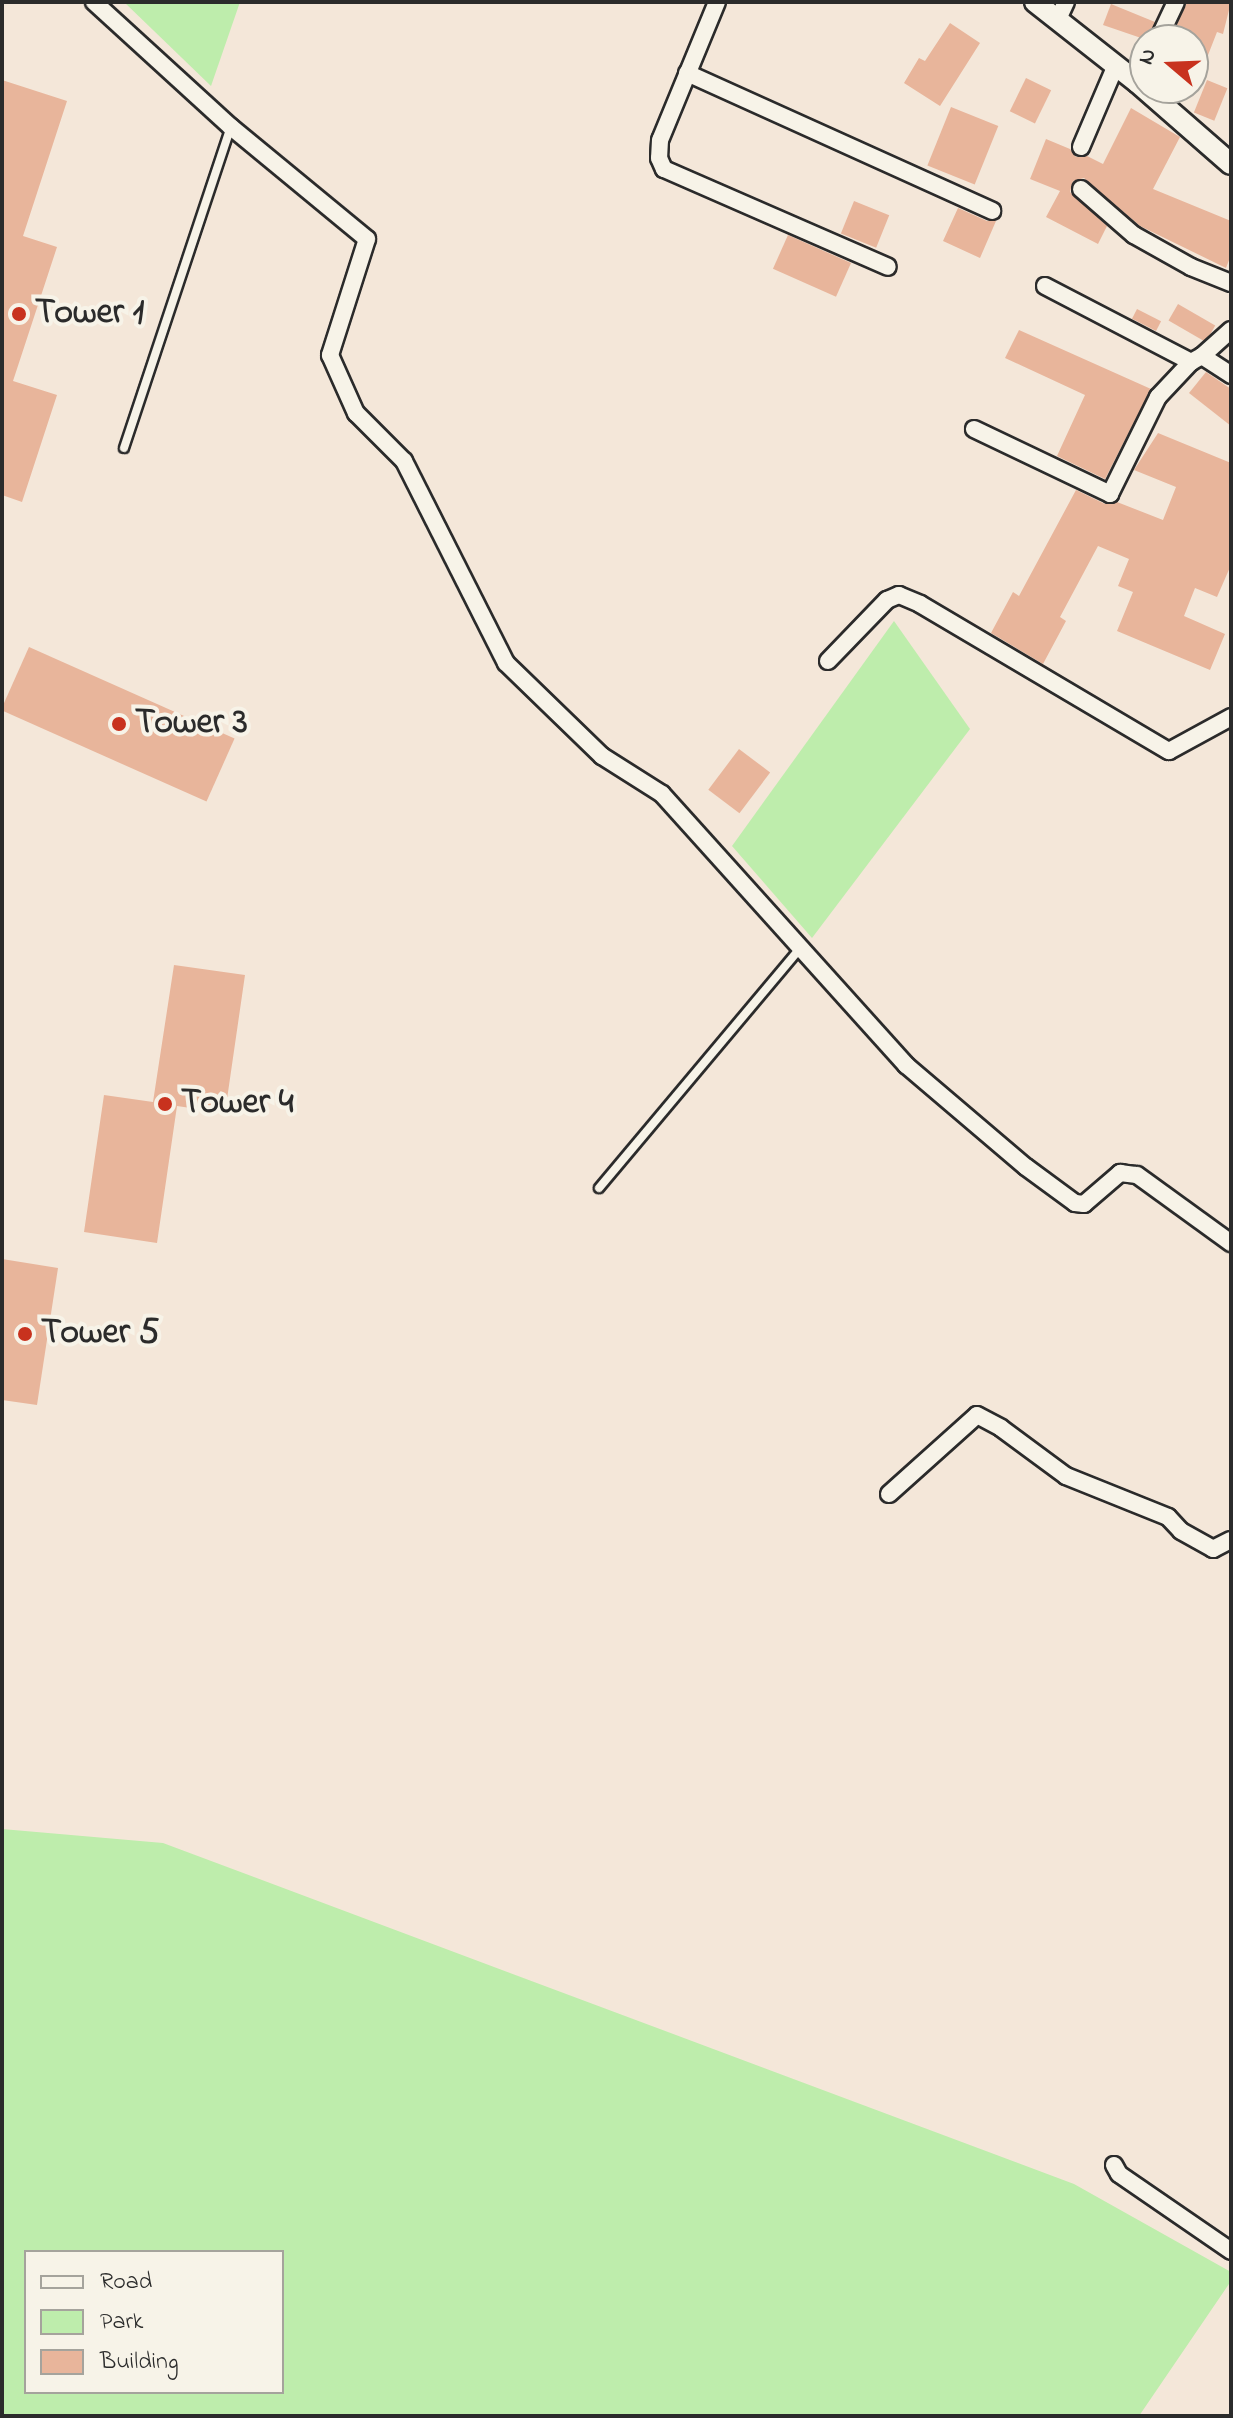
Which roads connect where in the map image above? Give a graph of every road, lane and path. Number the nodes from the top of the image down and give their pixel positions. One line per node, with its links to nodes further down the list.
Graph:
1 (94, 2): 11 (street)
2 (717, 2): 9 (street)
3 (1035, 2): 5 (street)
4 (1176, 2): 6 (street)
5 (1062, 11): 7 (street)
6 (1166, 24)
7 (1116, 65): 8 (street); 12 (street)
8 (1129, 71)
9 (687, 73): 15 (street); 16 (street)
10 (1170, 104): 13 (street)
11 (231, 127): 23 (lane); 26 (street)
12 (1081, 147)
13 (1231, 164)
14 (1081, 189): 17 (street)
15 (992, 211)
16 (888, 267)
17 (1231, 283)
18 (1045, 286): 20 (street)
19 (1231, 330): 20 (street)
20 (1196, 359): 21 (street); 22 (street)
21 (1231, 375)
22 (974, 429)
23 (124, 448)
24 (828, 661): 25 (street)
25 (1231, 717)
26 (801, 947): 27 (lane); 28 (street)
27 (599, 1188)
28 (1231, 1243)
29 (889, 1494): 30 (street)
30 (1231, 1540)
31 (1114, 2165): 32 (street)
32 (1231, 2251)

